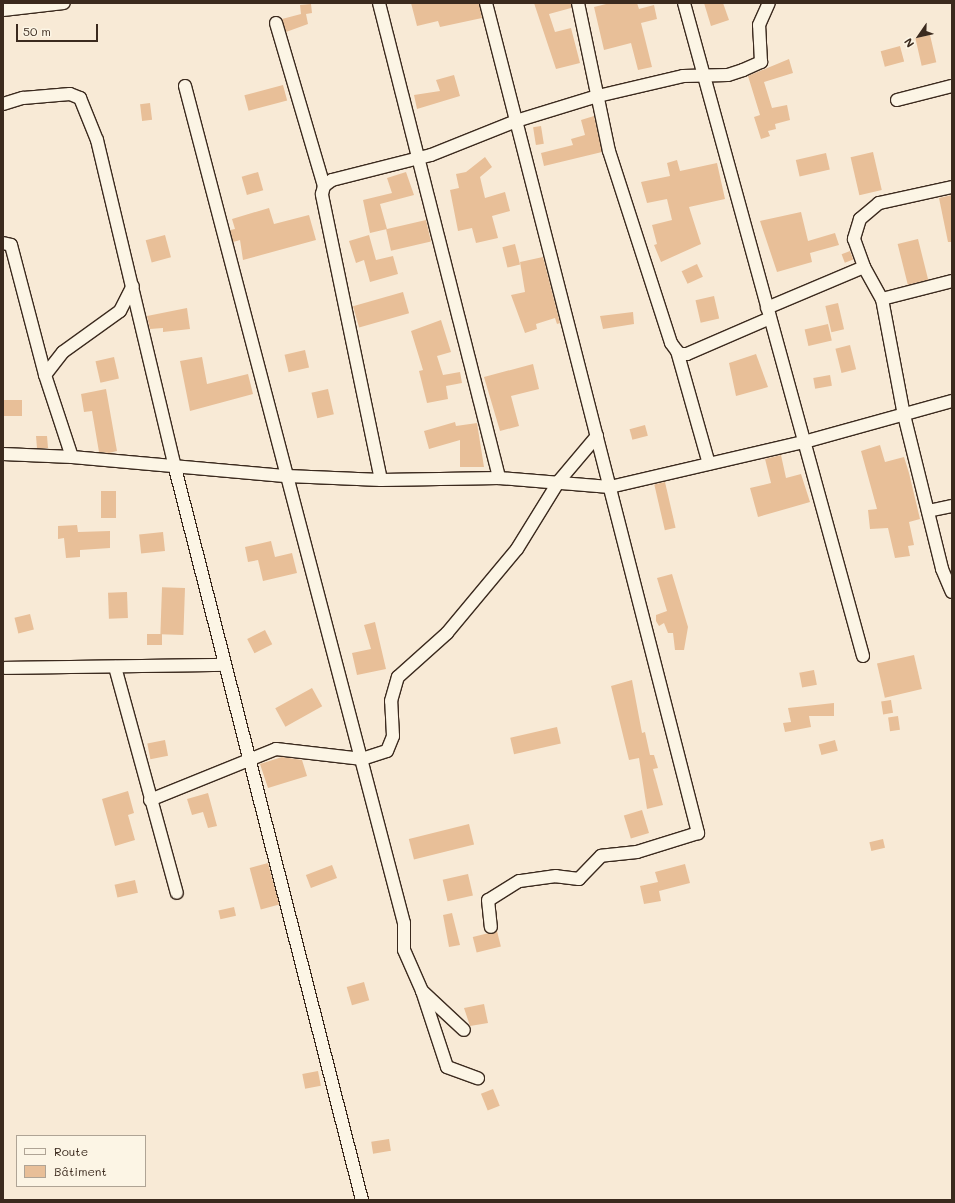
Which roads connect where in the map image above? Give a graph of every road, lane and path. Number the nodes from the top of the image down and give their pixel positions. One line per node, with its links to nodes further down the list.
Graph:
1 (64, 3): 7 (street)
2 (380, 3): 17 (street)
3 (486, 3): 16 (street)
4 (578, 3): 13 (street)
5 (684, 3): 10 (street)
6 (769, 3): 10 (street)
7 (30, 5): 8 (street)
8 (3, 10)
9 (276, 23): 18 (street)
10 (704, 77): 13 (street); 25 (street)
11 (185, 86): 36 (street)
12 (952, 86): 14 (street)
13 (598, 96): 16 (street); 26 (street)
14 (897, 100)
15 (3, 104): 23 (street)
16 (516, 121): 17 (street); 30 (street)
17 (419, 158): 18 (street); 37 (street)
18 (324, 186): 38 (street)
19 (952, 187): 21 (street)
20 (3, 243): 27 (street)
21 (864, 267): 24 (street); 25 (street)
22 (952, 280): 24 (street)
23 (133, 286): 27 (street); 35 (street)
24 (882, 299): 29 (street)
25 (769, 313): 26 (street); 31 (street)
26 (677, 351): 34 (street)
27 (44, 375): 33 (street)
28 (952, 401): 29 (street)
29 (904, 414): 31 (street); 42 (street)
30 (597, 436): 39 (street); 40 (street)
31 (804, 442): 34 (street); 44 (street)
32 (3, 454): 33 (street)
33 (72, 457): 35 (street)
34 (709, 464): 40 (street)
35 (175, 468): 36 (street); 45 (street)
36 (288, 476): 38 (street); 49 (street)
37 (499, 478): 38 (street); 39 (street)
38 (380, 480)
39 (559, 481): 40 (street); 49 (street)
40 (610, 487): 52 (street)
41 (952, 506): 42 (street)
42 (928, 511): 43 (street)
43 (951, 594)
44 (863, 656)
45 (225, 665): 46 (street); 48 (street)
46 (115, 667): 47 (street); 50 (street)
47 (5, 668)
48 (249, 759): 49 (street); 50 (street); 56 (street)
49 (362, 759): 53 (street)
50 (150, 800): 51 (street)
51 (177, 893)
52 (491, 927)
53 (422, 991): 54 (street); 55 (street)
54 (464, 1030)
55 (478, 1078)
56 (362, 1200)

